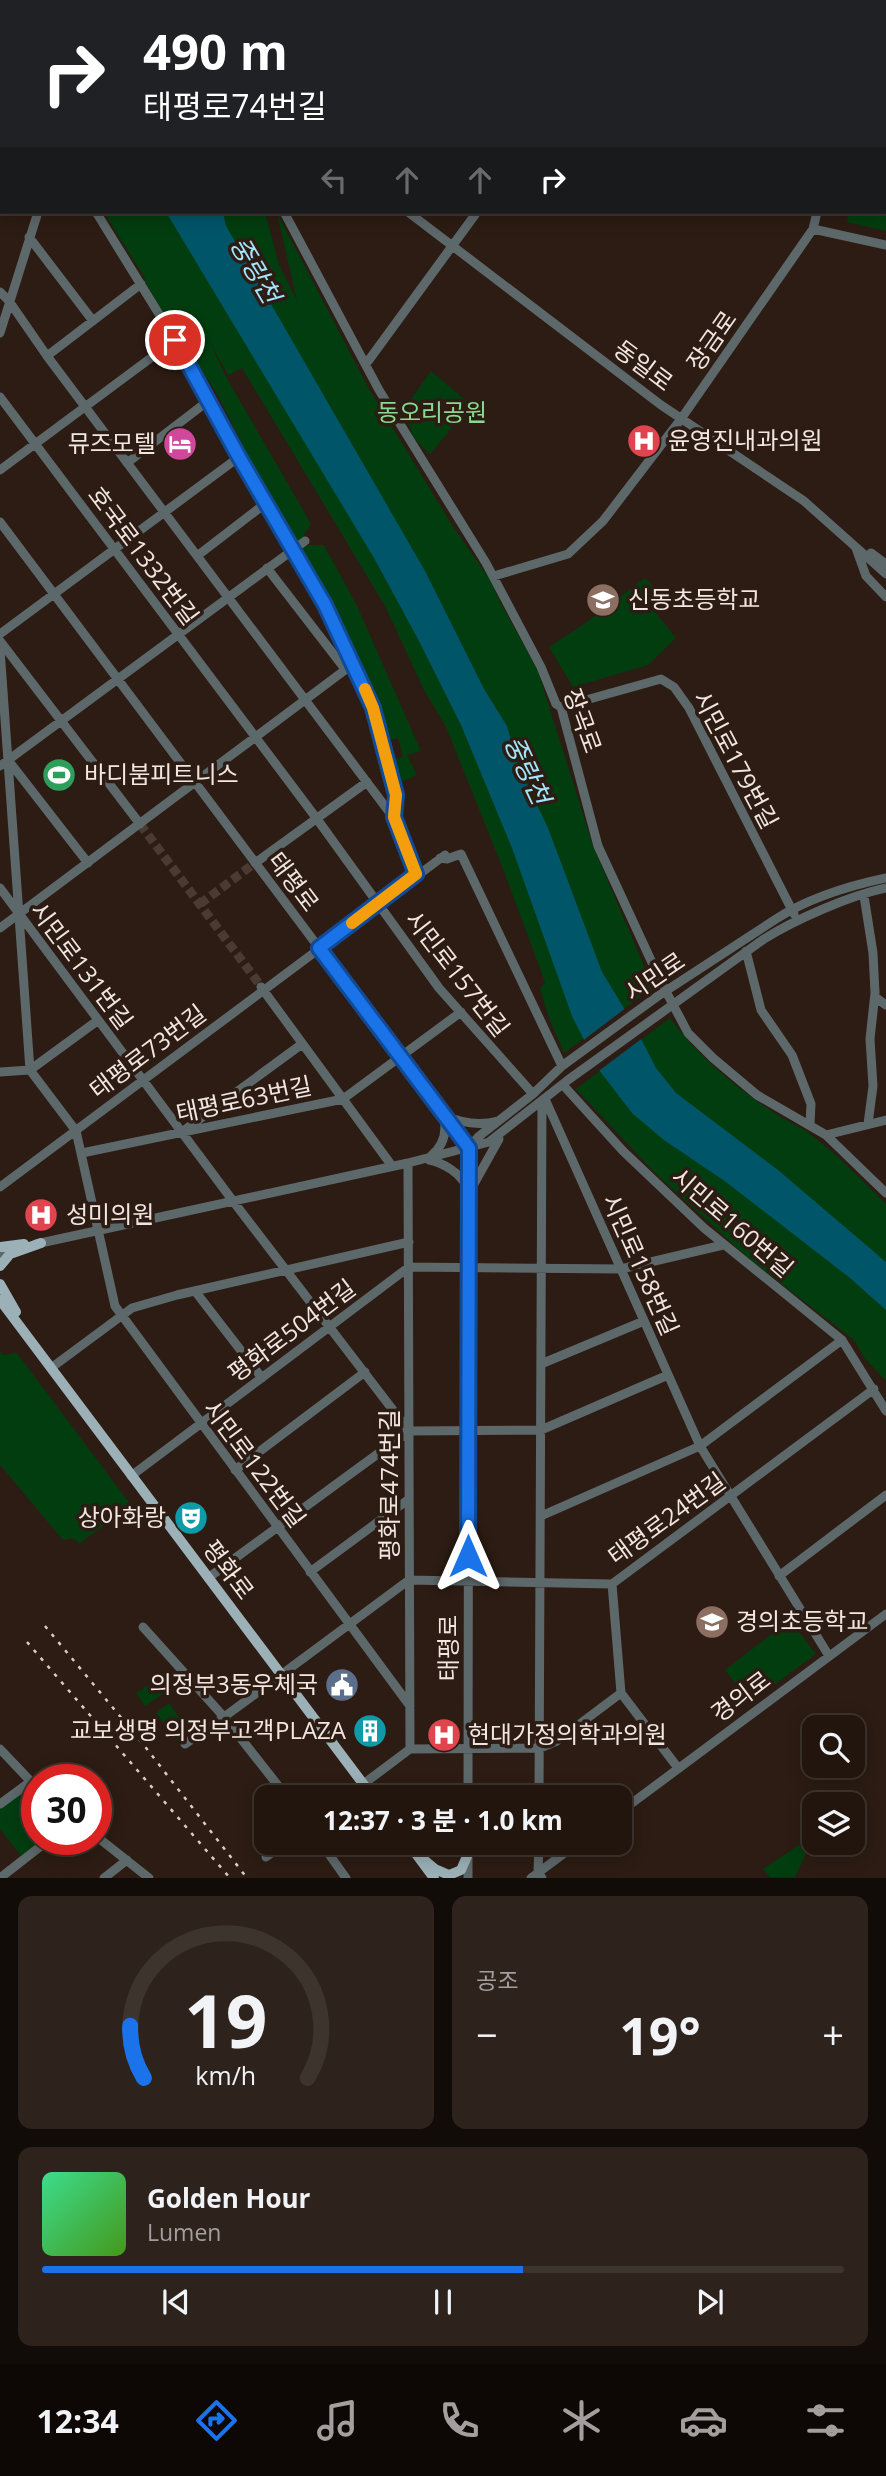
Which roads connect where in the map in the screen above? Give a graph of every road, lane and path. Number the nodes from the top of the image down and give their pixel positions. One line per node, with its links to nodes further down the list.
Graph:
1 (37, 214): 8 (street)
2 (97, 214): 11 (street)
3 (285, 214): 18 (street, 장곡로)
4 (411, 214): 10 (street, 동일로)
5 (476, 214): 10 (street)
6 (817, 214): 7 (street, 장금로)
7 (813, 229): 9 (street); 22 (street, 장금로)
8 (29, 237): 13 (street); 14 (street)
9 (886, 245)
10 (453, 246): 18 (street); 22 (street, 동일로)
11 (141, 284): 14 (street); 16 (street)
12 (0, 292): 13 (street)
13 (9, 302): 15 (street); 17 (street)
14 (93, 321): 17 (street)
15 (0, 333)
16 (175, 340): 20 (street); 21 (street)
17 (47, 356): 21 (street)
18 (366, 364): 38 (street, 장곡로)
19 (0, 397): 23 (street, 호국로1332번길)
20 (208, 401): 24 (street); 25 (street)
21 (85, 407): 23 (street); 25 (street)
22 (681, 419): 32 (street, 동일로); 38 (street, 장금로)
23 (34, 444): 26 (street); 33 (street, 호국로1332번길)
24 (239, 457): 27 (street); 28 (street)
25 (127, 463): 28 (street)
26 (0, 470)
27 (266, 502): 31 (street); 34 (street)
28 (165, 513): 33 (street); 34 (street)
29 (0, 522): 40 (street, 태평로)
30 (305, 541): 31 (street)
31 (293, 548): 36 (street); 47 (street)
32 (856, 548): 35 (street); 37 (street, 동일로); 39 (street, 동일로); 42 (street)
33 (115, 551): 40 (street); 44 (street, 호국로1332번길)
34 (197, 556): 41 (street)
35 (886, 564)
36 (267, 568): 41 (street); 47 (street)
37 (886, 574)
38 (494, 576): 50 (street, 장곡로)
39 (886, 589)
40 (55, 596): 43 (street); 48 (street, 태평로)
41 (228, 597): 44 (street); 49 (street)
42 (886, 597)
43 (0, 634)
44 (177, 635): 48 (street); 52 (street, 호국로1332번길)
45 (0, 641): 51 (street)
46 (0, 649): 53 (street)
47 (349, 667): 49 (street); 56 (street)
48 (117, 679): 51 (street); 55 (street, 태평로)
49 (305, 700): 52 (street); 54 (street)
50 (561, 707): 67 (street, 시민로179번길); 74 (street, 장곡로)
51 (60, 722): 53 (street); 58 (street)
52 (255, 738): 55 (street); 57 (street, 시민로157번길)
53 (4, 763): 59 (street); 68 (street)
54 (367, 782): 56 (street); 57 (street)
55 (195, 783): 58 (street); 60 (street, 태평로)
56 (394, 817): 61 (street)
57 (317, 819): 60 (street); 66 (street, 시민로157번길)
58 (140, 824): 59 (street)
59 (88, 863): 68 (street)
60 (255, 863): 71 (street, 태평로)
61 (416, 874): 66 (street, 태평로73번길); 82 (street, 태평로73번길)
62 (886, 878): 67 (street, 시민로)
63 (0, 888): 68 (street, 시민로131번길)
64 (886, 888): 65 (street, 시민로)
65 (864, 895): 69 (street, 시민로); 75 (street)
66 (378, 903): 71 (street, 태평로73번길); 78 (street, 시민로157번길)
67 (791, 909): 69 (street, 시민로179번길); 74 (street, 시민로)
68 (19, 914): 70 (street); 79 (street, 시민로131번길); 83 (street)
69 (797, 921): 72 (street, 시민로)
70 (0, 928)
71 (319, 948): 73 (street, 태평로73번길); 81 (street, 태평로)
72 (746, 951): 77 (street, 시민로); 93 (street)
73 (262, 987): 80 (street); 85 (street, 태평로73번길)
74 (662, 994): 77 (street, 장곡로); 82 (street, 시민로)
75 (875, 997): 76 (street); 94 (street)
76 (886, 1005)
77 (670, 1006): 86 (street, 시민로); 93 (street, 장곡로)
78 (461, 1012): 81 (street, 태평로63번길); 87 (street, 시민로157번길)
79 (97, 1021): 83 (street); 85 (street, 시민로131번길)
80 (302, 1044): 88 (street); 97 (street)
81 (400, 1058): 88 (street, 태평로63번길); 90 (street, 태평로)
82 (562, 1066): 87 (street, 시민로)
83 (30, 1070): 84 (street); 96 (street)
84 (0, 1072)
85 (143, 1080): 96 (street, 태평로73번길); 97 (street, 시민로131번길)
86 (566, 1082): 89 (street, 시민로); 111 (street, 시민로160번길)
87 (533, 1094): 92 (street, 시민로)
88 (344, 1099): 97 (street, 태평로63번길); 103 (street)
89 (543, 1100): 95 (street, 시민로); 117 (street); 118 (street, 시민로158번길)
90 (442, 1114): 92 (street); 99 (street, 태평로); 101 (street)
91 (886, 1120): 94 (street)
92 (500, 1121): 99 (street, 시민로)
93 (810, 1124): 98 (street, 장곡로)
94 (869, 1124): 98 (street)
95 (506, 1130): 99 (street, 시민로); 105 (street)
96 (76, 1131): 100 (street, 시민로122번길); 104 (street, 태평로73번길)
97 (181, 1132): 100 (street, 태평로63번길); 107 (street, 시민로131번길)
98 (826, 1135): 106 (street, 장곡로)
99 (469, 1148): 101 (street, 시민로); 105 (street, 태평로)
100 (82, 1153): 108 (street, 시민로122번길)
101 (424, 1159): 102 (street, 시민로); 105 (street)
102 (408, 1163): 103 (street, 시민로); 109 (street, 평화로474번길)
103 (392, 1167): 107 (street, 시민로)
104 (0, 1187)
105 (469, 1192): 116 (street, 태평로)
106 (886, 1193)
107 (233, 1201): 108 (street, 시민로); 119 (street, 시민로131번길)
108 (98, 1230): 110 (street, 시민로); 123 (street, 시민로122번길)
109 (409, 1242): 115 (street, 평화로474번길); 119 (street)
110 (41, 1243): 112 (main road); 113 (street, 시민로); 114 (main road)
111 (723, 1245): 118 (street); 126 (street, 시민로160번길)
112 (0, 1247)
113 (0, 1255)
114 (0, 1266)
115 (409, 1266): 116 (street); 125 (street, 평화로504번길); 138 (street, 평화로474번길)
116 (469, 1269): 117 (street); 136 (street, 태평로)
117 (542, 1269): 118 (street); 128 (street)
118 (621, 1269): 124 (street, 시민로158번길)
119 (286, 1270): 121 (street); 125 (street, 시민로131번길)
120 (0, 1284): 127 (main road)
121 (195, 1291): 123 (street); 132 (street)
122 (0, 1300): 127 (main road, 평화로)
123 (120, 1315): 129 (street); 135 (street, 시민로122번길)
124 (644, 1321): 128 (street); 131 (street, 시민로158번길)
125 (329, 1326): 130 (street, 시민로131번길); 132 (street, 평화로504번길)
126 (842, 1340): 133 (street, 시민로160번길); 139 (street)
127 (36, 1348): 129 (main road, 평화로)
128 (541, 1364): 137 (street)
129 (51, 1368): 141 (main road, 평화로)
130 (365, 1372): 138 (street, 시민로131번길); 140 (street)
131 (668, 1375): 137 (street); 139 (street, 시민로158번길)
132 (262, 1378): 135 (street, 평화로504번길)
133 (874, 1390): 134 (street, 시민로160번길); 143 (street, 태평로24번길)
134 (886, 1411)
135 (201, 1424): 140 (street, 시민로122번길); 141 (street, 평화로504번길)
136 (468, 1430): 137 (street); 138 (street); 151 (street, 태평로)
137 (541, 1430): 145 (street)
138 (409, 1431): 144 (street, 평화로474번길); 146 (street)
139 (700, 1446): 143 (street, 시민로158번길); 145 (street)
140 (235, 1470): 146 (street, 시민로122번길)
141 (131, 1476): 149 (main road, 평화로)
142 (886, 1495): 148 (street)
143 (730, 1497): 148 (street, 시민로158번길); 153 (street, 태평로24번길)
144 (409, 1499): 147 (street); 150 (street, 평화로474번길)
145 (541, 1516): 152 (street)
146 (277, 1527): 147 (street, 시민로122번길); 149 (street)
147 (310, 1572): 155 (street, 시민로122번길)
148 (779, 1576): 157 (street, 시민로158번길)
149 (208, 1578): 158 (main road, 평화로)
150 (409, 1580): 151 (street, 태평로24번길); 155 (street); 160 (street, 평화로474번길)
151 (468, 1581): 152 (street, 태평로24번길); 166 (street, 태평로)
152 (541, 1582): 153 (street, 태평로24번길); 163 (street)
153 (612, 1584): 159 (street)
154 (886, 1614): 157 (street, 경의로)
155 (349, 1625): 158 (street); 160 (street, 시민로122번길)
156 (143, 1627): 161 (street)
157 (829, 1656): 167 (street, 경의로)
158 (281, 1675): 161 (street); 169 (main road, 평화로)
159 (621, 1693): 163 (street); 167 (street)
160 (410, 1706): 165 (street, 평화로474번길)
161 (224, 1717): 162 (street); 170 (street)
162 (185, 1744)
163 (540, 1748): 166 (street); 172 (street)
164 (0, 1749): 168 (street)
165 (410, 1749): 166 (street); 169 (street)
166 (468, 1749): 171 (street, 태평로)
167 (678, 1768): 174 (street, 경의로)
168 (21, 1772)
169 (363, 1784)
170 (278, 1785)
171 (468, 1785)
172 (539, 1785)
173 (21, 1792): 175 (street)
174 (632, 1803)
175 (0, 1804)
176 (112, 1848): 187 (street)
177 (29, 1855): 189 (street)
178 (269, 1855): 186 (street)
179 (330, 1855): 192 (street)
180 (417, 1855): 193 (main road)
181 (418, 1855): 182 (main road)
182 (466, 1855)
183 (468, 1855): 194 (street)
184 (538, 1855): 188 (street)
185 (563, 1855): 188 (street)
186 (266, 1857)
187 (127, 1860): 190 (street); 191 (street)
188 (537, 1876)
189 (0, 1878)
190 (104, 1878)
191 (149, 1878)
192 (346, 1878)
193 (434, 1878)
194 (468, 1878)

